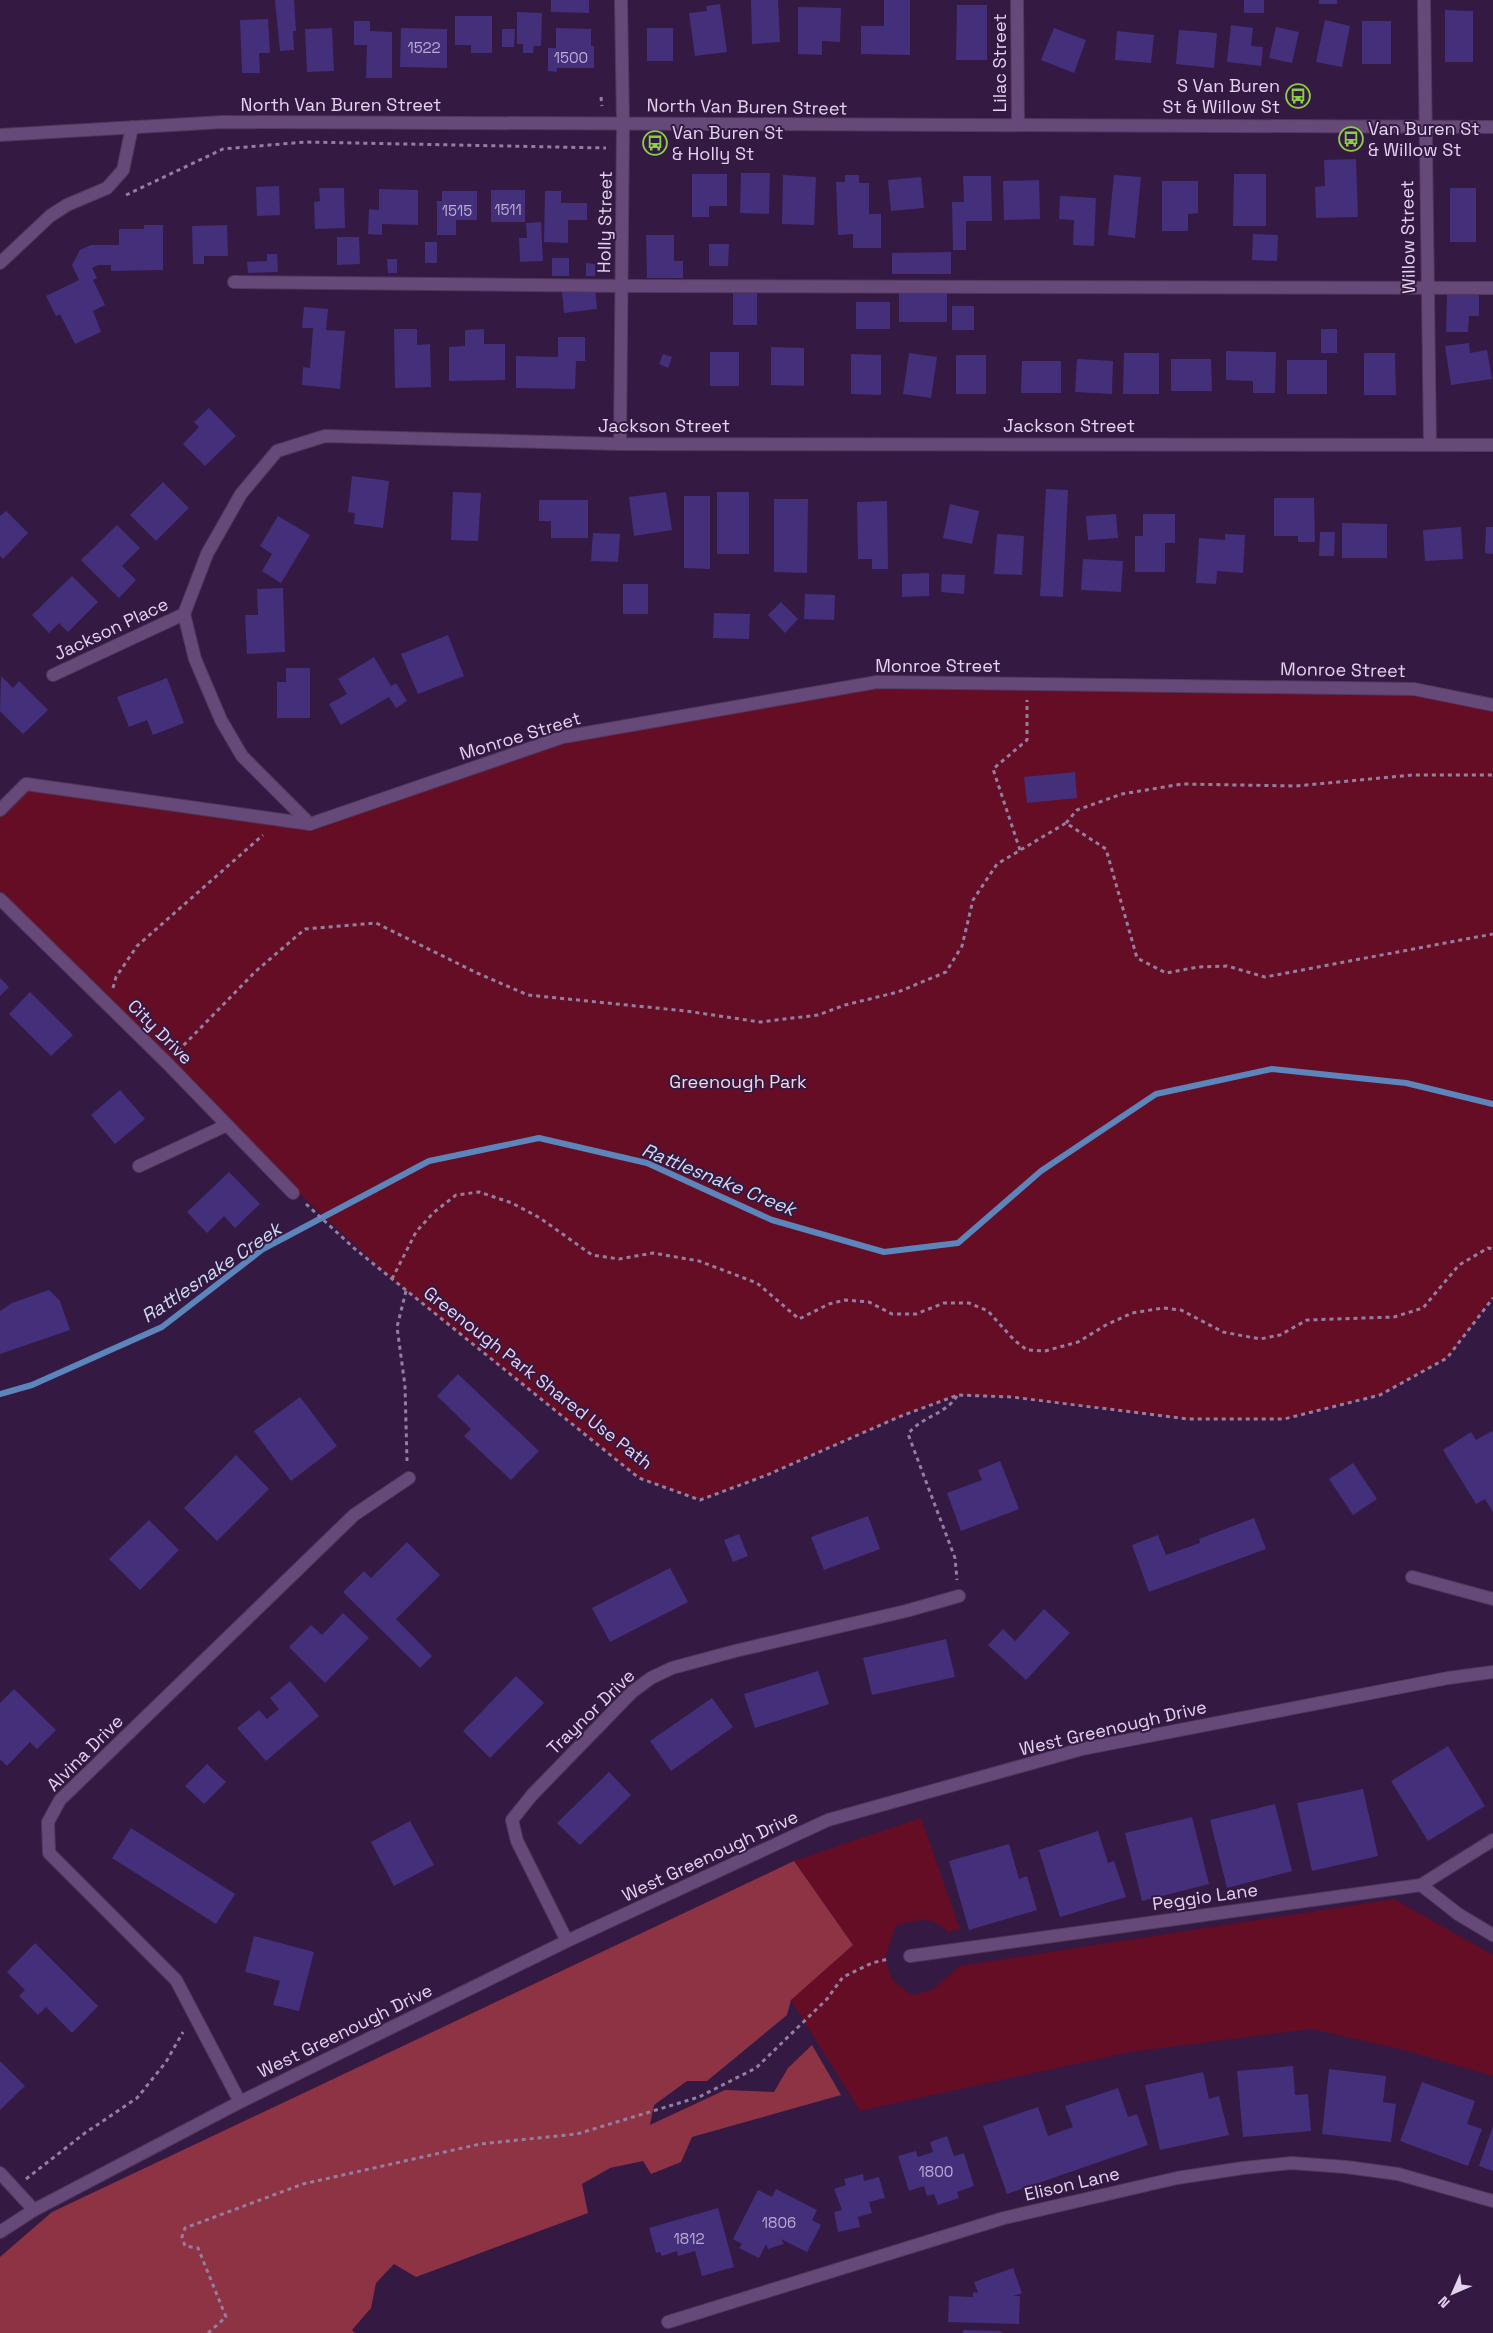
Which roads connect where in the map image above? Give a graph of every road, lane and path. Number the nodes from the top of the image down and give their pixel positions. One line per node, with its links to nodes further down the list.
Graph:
1 (621, 0): 4 (street, Holly Street)
2 (1017, 0): 5 (street, Lilac Street)
3 (1424, 0): 8 (street, Willow Street)
4 (624, 123): 5 (street, North Van Buren Street); 6 (street, North Van Buren Street); 14 (street, Holly Street)
5 (1018, 125): 8 (street, North Van Buren Street)
6 (132, 127): 9 (street, North Van Buren Street); 12 (street)
7 (1493, 127): 8 (street, North Van Buren Street)
8 (1424, 128): 15 (street, Willow Street)
9 (0, 135)
10 (223, 149): 11 (path)
11 (611, 153)
12 (0, 263)
13 (234, 282): 14 (street)
14 (622, 286): 15 (street); 17 (street, Holly Street)
15 (1427, 288): 16 (street); 18 (street, Willow Street)
16 (1493, 288)
17 (620, 444): 18 (street, Jackson Street); 20 (street, Jackson Street)
18 (1430, 444): 19 (street, Jackson Street)
19 (1493, 445)
20 (184, 614): 21 (street, Jackson Place); 28 (street)
21 (53, 674)
22 (1027, 684): 23 (street, Monroe Street); 28 (street, Monroe Street); 29 (path)
23 (1493, 705)
24 (1493, 775): 27 (path)
25 (0, 810): 26 (street)
26 (280, 820): 28 (street); 32 (path)
27 (1066, 823): 29 (path); 31 (path)
28 (310, 824)
29 (1020, 850): 33 (path)
30 (0, 899): 32 (street, City Drive)
31 (1493, 934)
32 (108, 1005): 33 (street, City Drive)
33 (167, 1063): 34 (street, City Drive)
34 (227, 1124): 35 (street); 36 (street, City Drive)
35 (138, 1166)
36 (294, 1193): 38 (path, Greenough Park Shared Use Path)
37 (1493, 1248): 38 (path)
38 (392, 1279): 39 (path, Greenough Park Shared Use Path)
39 (406, 1291): 41 (path, Greenough Park Shared Use Path); 42 (path)
40 (1493, 1298): 41 (path, Greenough Park Shared Use Path)
41 (958, 1395): 44 (path)
42 (409, 1478): 53 (street, Alvina Drive)
43 (1412, 1577): 45 (street)
44 (959, 1596): 50 (street, Traynor Drive)
45 (1493, 1598)
46 (1493, 1672): 50 (street, West Greenough Drive)
47 (1493, 1840): 48 (street, Peggio Lane)
48 (1421, 1885): 49 (street); 51 (street, Peggio Lane)
49 (1493, 1935)
50 (567, 1941): 54 (street, West Greenough Drive)
51 (910, 1956)
52 (888, 1959): 61 (path)
53 (193, 2013): 54 (street, Alvina Drive); 56 (path)
54 (240, 2102): 58 (street, West Greenough Drive)
55 (0, 2173): 56 (street)
56 (16, 2190): 58 (street)
57 (1493, 2202): 60 (street, Elison Lane)
58 (34, 2210): 59 (street, West Greenough Drive)
59 (0, 2232)
60 (668, 2322)
61 (208, 2333)

